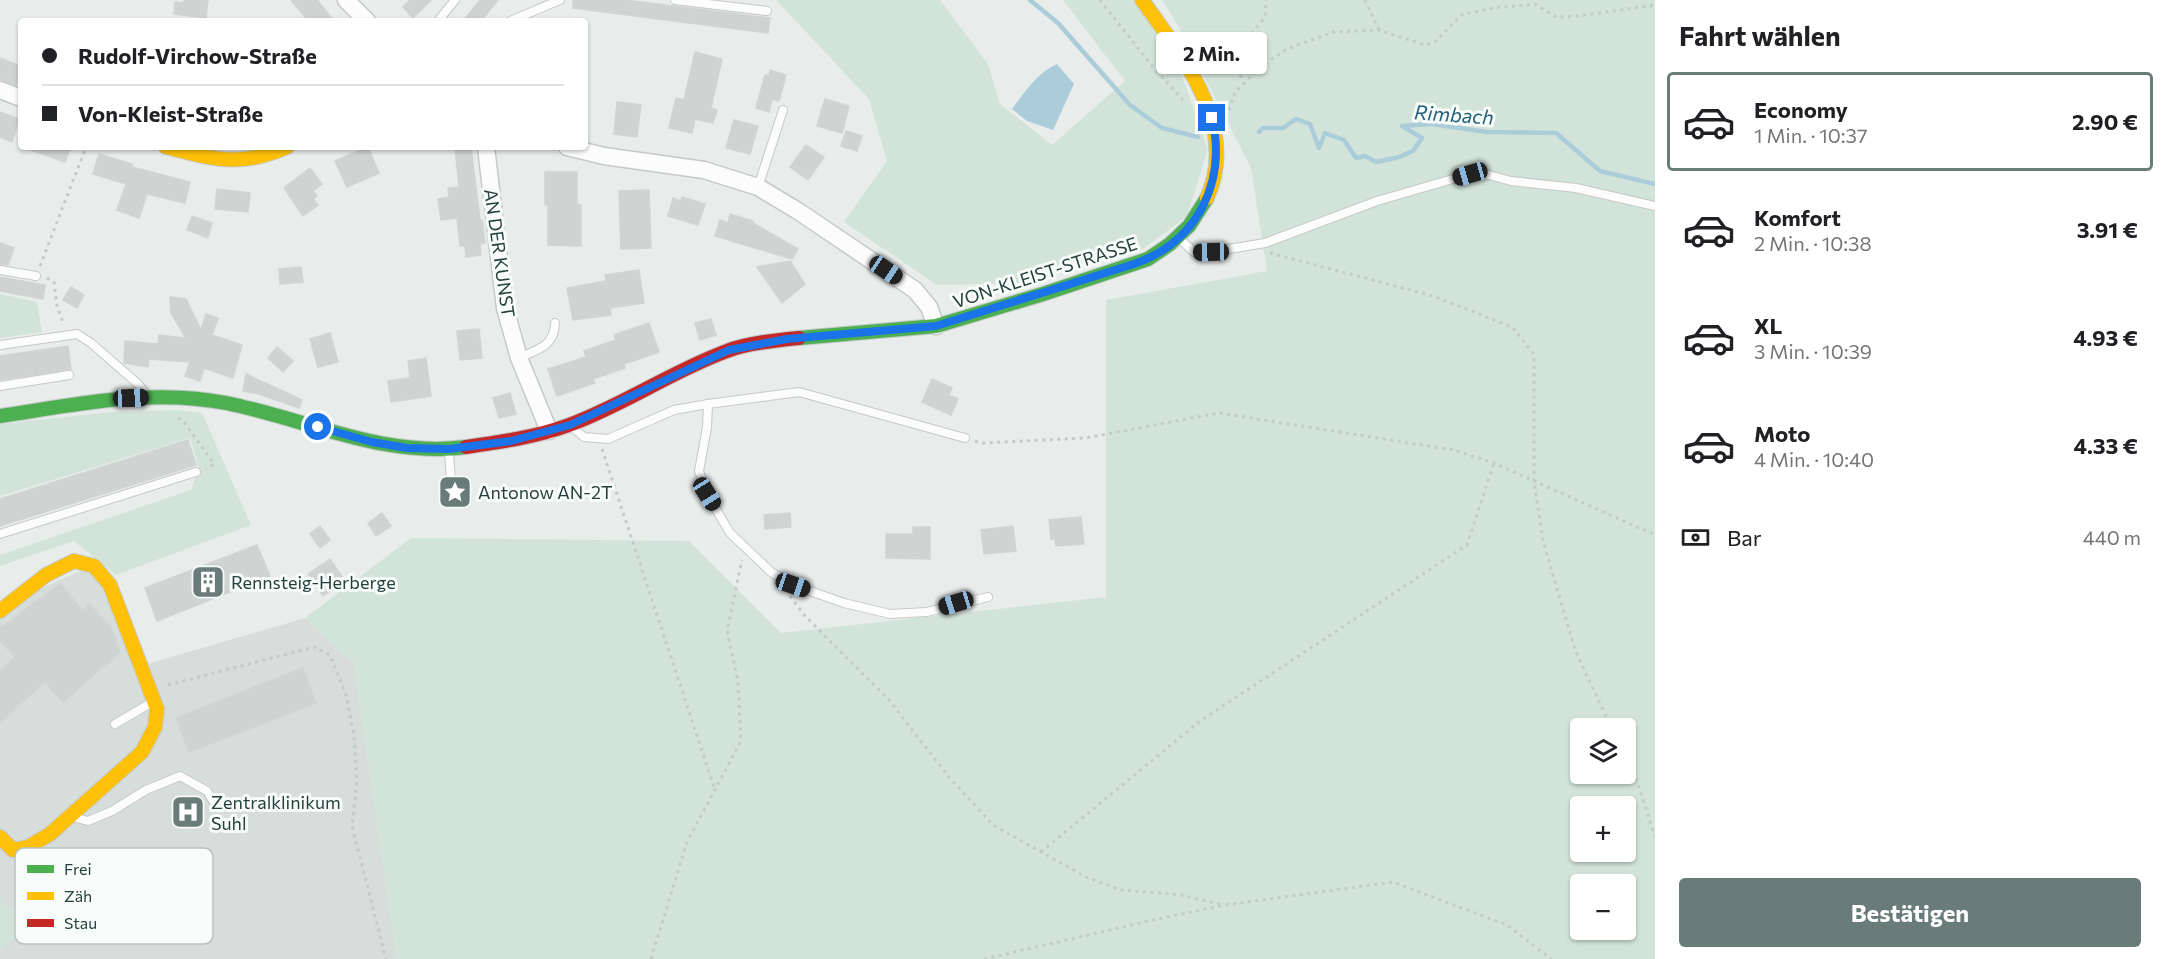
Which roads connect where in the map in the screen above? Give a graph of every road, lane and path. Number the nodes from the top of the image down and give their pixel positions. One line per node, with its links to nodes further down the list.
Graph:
1 (346, 0): 11 (street)
2 (455, 0): 12 (lane)
3 (560, 0): 13 (lane)
4 (675, 0): 10 (lane)
5 (1100, 0): 18 (path)
6 (1142, 0): 20 (street, VON-KLEIST-STRASSE)
7 (1266, 0): 15 (path)
8 (1365, 0): 14 (path)
9 (1655, 5): 14 (path)
10 (767, 11)
11 (364, 18)
12 (440, 18)
13 (517, 18)
14 (1379, 30): 15 (path)
15 (1244, 85): 20 (path)
16 (0, 90): 17 (street)
17 (18, 97)
18 (1184, 102)
19 (783, 110): 26 (lane)
20 (1214, 125): 28 (street, VON-KLEIST-STRASSE)
21 (85, 150): 31 (path)
22 (178, 150): 23 (street)
23 (280, 150)
24 (486, 150): 36 (street, AN DER KUNST)
25 (579, 150): 26 (street)
26 (758, 187): 33 (street)
27 (1655, 206): 28 (lane)
28 (1179, 237): 33 (street, VON-KLEIST-STRASSE)
29 (1263, 252): 51 (path)
30 (0, 270): 31 (lane)
31 (36, 276): 34 (path)
32 (555, 323): 36 (lane)
33 (936, 326): 43 (street, VON-KLEIST-STRASSE)
34 (76, 334): 35 (lane); 39 (lane)
35 (0, 345)
36 (519, 358): 44 (street, AN DER KUNST)
37 (69, 375): 38 (lane)
38 (0, 386)
39 (148, 398): 41 (street, VON-KLEIST-STRASSE); 47 (street, VON-KLEIST-STRASSE)
40 (708, 404): 45 (lane); 46 (lane); 54 (lane)
41 (0, 416)
42 (177, 417): 49 (path)
43 (570, 425): 44 (street, VON-KLEIST-STRASSE); 45 (lane)
44 (549, 432): 47 (street, VON-KLEIST-STRASSE)
45 (599, 438): 62 (path)
46 (965, 438): 48 (path)
47 (449, 449): 50 (lane)
48 (1494, 463): 51 (path); 69 (path)
49 (195, 472): 52 (lane)
50 (451, 481)
51 (1534, 482): 53 (path); 59 (path)
52 (0, 534)
53 (1655, 535)
54 (744, 546): 55 (lane); 62 (path)
55 (771, 572): 56 (lane); 69 (path)
56 (988, 597)
57 (0, 610): 58 (street)
58 (152, 695): 60 (lane); 64 (street); 71 (path)
59 (1607, 718)
60 (116, 724)
61 (1636, 779): 66 (path)
62 (714, 790): 72 (path)
63 (218, 807): 64 (lane)
64 (70, 816): 67 (street)
65 (0, 837): 68 (street)
66 (1655, 837)
67 (23, 848)
68 (15, 850)
69 (1041, 852): 70 (path)
70 (1225, 905): 73 (path); 74 (path)
71 (386, 959)
72 (651, 959)
73 (984, 959)
74 (1551, 959)

